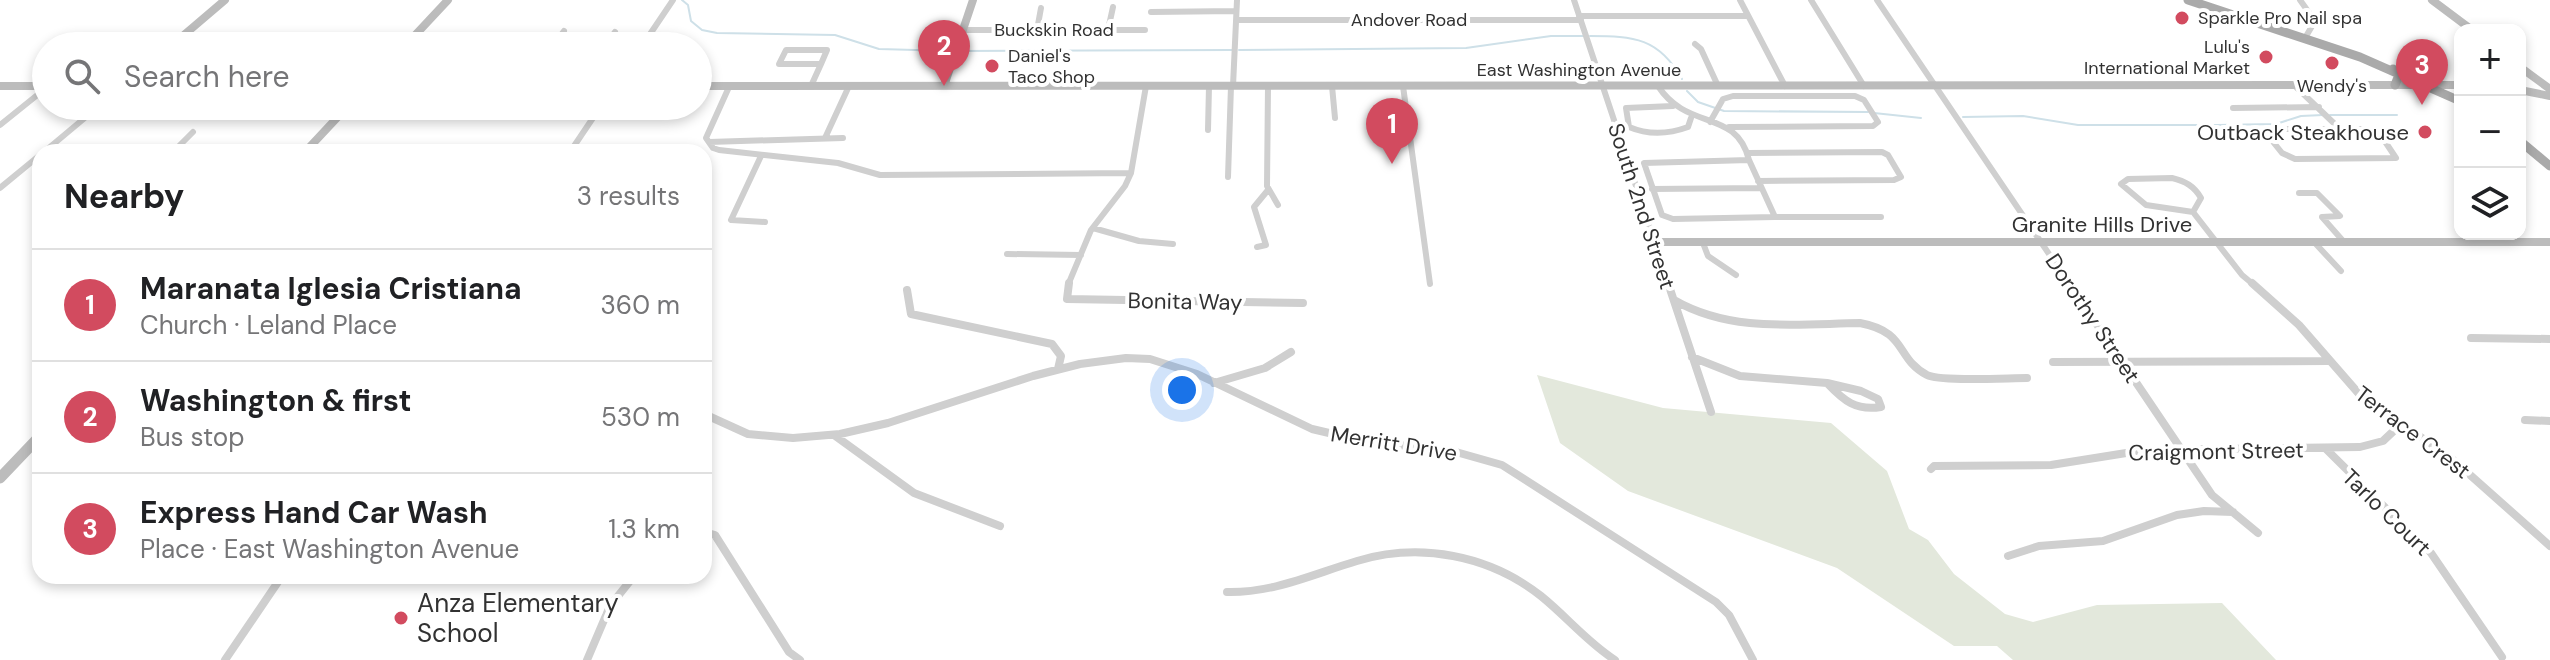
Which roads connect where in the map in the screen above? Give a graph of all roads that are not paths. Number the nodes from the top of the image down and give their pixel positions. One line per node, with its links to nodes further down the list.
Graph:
1 (225, 0): 25 (main road)
2 (448, 0): 26 (main road)
3 (673, 0): 27 (street)
4 (973, 0): 21 (main road)
5 (1237, 0): 15 (street)
6 (1574, 0): 18 (street, South 2nd Street)
7 (1740, 0): 17 (street)
8 (1811, 0): 51 (street)
9 (1877, 0): 52 (street, Dorothy Street)
10 (2188, 0): 28 (main road)
11 (2300, 0): 28 (street)
12 (2432, 0): 20 (main road)
13 (1113, 7): 23 (street)
14 (1041, 8): 22 (street)
15 (1236, 11): 16 (street); 19 (street)
16 (1151, 12)
17 (1748, 16): 18 (street, Andover Road); 50 (street)
18 (1580, 18): 19 (street, Andover Road); 47 (street, South 2nd Street)
19 (1236, 20): 43 (street)
20 (2464, 24)
21 (963, 30): 22 (street, Buckskin Road); 40 (main road)
22 (1037, 30): 23 (street, Buckskin Road)
23 (1108, 30): 24 (street, Buckskin Road)
24 (1145, 30)
25 (187, 32)
26 (418, 32)
27 (651, 32)
28 (2305, 38): 31 (main road)
29 (1695, 44): 49 (street)
30 (821, 64): 30 (street); 38 (street)
31 (2393, 68): 33 (main road); 34 (main road)
32 (2526, 71): 56 (main road)
33 (2395, 85): 34 (main road, East Washington Avenue); 53 (main road, East Washington Avenue)
34 (2429, 85): 35 (main road, East Washington Avenue); 59 (main road)
35 (2454, 85)
36 (0, 86): 54 (main road)
37 (712, 86): 55 (main road, East Washington Avenue)
38 (811, 86): 39 (main road, East Washington Avenue); 55 (main road, East Washington Avenue)
39 (849, 86): 40 (main road, East Washington Avenue); 75 (street)
40 (944, 86): 41 (main road, East Washington Avenue)
41 (1146, 86): 42 (main road, East Washington Avenue); 89 (street)
42 (1209, 86): 43 (main road, East Washington Avenue); 73 (street)
43 (1232, 86): 44 (main road, East Washington Avenue); 90 (street)
44 (1268, 86): 45 (main road, East Washington Avenue); 93 (street)
45 (1332, 86): 46 (main road, East Washington Avenue); 64 (street)
46 (1403, 86): 47 (main road, East Washington Avenue); 115 (street)
47 (1604, 86): 48 (main road, East Washington Avenue); 102 (street, South 2nd Street)
48 (1658, 86): 49 (main road, East Washington Avenue); 61 (street)
49 (1718, 86): 50 (main road, East Washington Avenue)
50 (1785, 86): 51 (main road, East Washington Avenue)
51 (1864, 86): 52 (main road, East Washington Avenue)
52 (1936, 86): 53 (main road, East Washington Avenue); 103 (street, Dorothy Street)
53 (2295, 86): 63 (street)
54 (32, 87)
55 (729, 87): 81 (street)
56 (2550, 89)
57 (2526, 91): 58 (main road)
58 (2550, 96)
59 (2454, 98)
60 (32, 99): 70 (street)
61 (1673, 106): 65 (street); 65 (street)
62 (2233, 108): 63 (street)
63 (2323, 112): 72 (street)
64 (1335, 118)
65 (1691, 118): 69 (street)
66 (82, 120): 77 (street)
67 (335, 120): 79 (main road)
68 (592, 120): 80 (street)
69 (1710, 122): 71 (street); 71 (street)
70 (0, 125)
71 (1726, 127): 86 (street)
72 (2340, 129): 72 (street)
73 (1208, 130)
74 (193, 132): 78 (street)
75 (825, 138): 76 (street); 82 (street)
76 (843, 138)
77 (54, 144)
78 (181, 144)
79 (312, 144)
80 (575, 144)
81 (710, 144)
82 (712, 145)
83 (712, 145): 85 (street)
84 (2526, 146): 88 (main road)
85 (761, 156): 89 (street); 100 (street)
86 (1748, 156): 91 (street); 91 (street); 94 (street)
87 (32, 162): 92 (street)
88 (2550, 166)
89 (1131, 173): 101 (street)
90 (1228, 177)
91 (1760, 184): 94 (street); 98 (street)
92 (0, 188)
93 (1268, 188): 96 (street); 110 (street)
94 (1652, 189): 98 (street)
95 (2299, 193): 106 (street)
96 (1278, 205)
97 (2193, 212): 97 (street); 104 (street, Terrace Crest)
98 (1775, 217): 99 (street)
99 (1881, 217)
100 (765, 222)
101 (1093, 228): 109 (street); 112 (street)
102 (1653, 242): 108 (main road, Granite Hills Drive); 117 (street, South 2nd Street)
103 (2042, 242): 104 (main road, Granite Hills Drive); 108 (main road, Granite Hills Drive); 125 (street, Dorothy Street)
104 (2218, 242): 105 (main road, Granite Hills Drive); 123 (street, Terrace Crest)
105 (2314, 242): 106 (main road, Granite Hills Drive); 113 (street)
106 (2344, 242): 107 (main road, Granite Hills Drive)
107 (2550, 242)
108 (1703, 243): 114 (street)
109 (1173, 244)
110 (1257, 247)
111 (1007, 254): 112 (street)
112 (1081, 255): 118 (street, Bonita Way)
113 (2341, 271)
114 (1736, 275)
115 (1430, 284)
116 (907, 290): 126 (street)
117 (1672, 299): 122 (street, South 2nd Street); 127 (street)
118 (1303, 303)
119 (2471, 338): 120 (street)
120 (2550, 339)
121 (1291, 352): 128 (street)
122 (1692, 357): 129 (street); 130 (street, South 2nd Street)
123 (2328, 361): 125 (street); 134 (street, Terrace Crest)
124 (2053, 362): 125 (street)
125 (2124, 362): 138 (street, Dorothy Street)
126 (1058, 369): 128 (street, Merritt Drive); 135 (street, Merritt Drive)
127 (2027, 378)
128 (1214, 383): 155 (street, Merritt Drive)
129 (1827, 383): 129 (street)
130 (1711, 412)
131 (712, 418): 135 (street, Merritt Drive)
132 (2525, 420): 133 (street)
133 (2550, 421)
134 (2401, 424): 137 (street, Craigmont Street); 145 (street, Terrace Crest)
135 (834, 435): 142 (street)
136 (32, 444): 140 (main road)
137 (2325, 448): 138 (street, Craigmont Street); 150 (street, Tarlo Court)
138 (2183, 450): 139 (street, Craigmont Street); 141 (street, Dorothy Street)
139 (1931, 469)
140 (0, 478)
141 (2233, 512): 143 (street, Dorothy Street); 146 (street)
142 (1000, 526)
143 (2258, 533)
144 (712, 534): 153 (street)
145 (2550, 546)
146 (2008, 556)
147 (277, 584): 151 (street)
148 (628, 584): 152 (street)
149 (1227, 592): 154 (street)
150 (2502, 657)
151 (225, 660)
152 (587, 660)
153 (800, 660)
154 (1615, 660)
155 (1753, 660)

